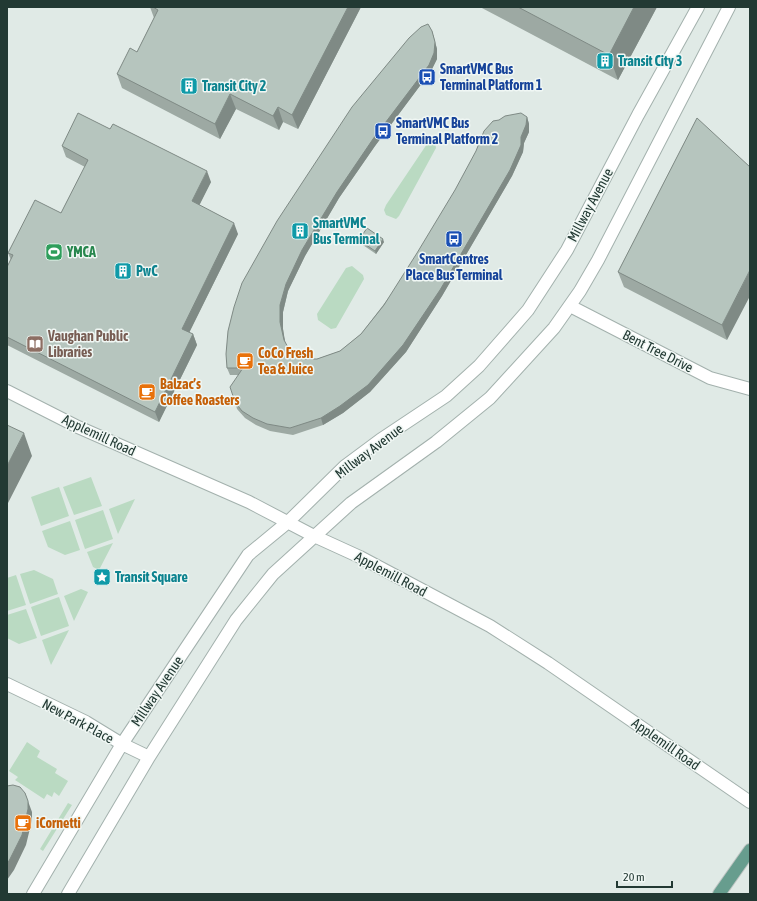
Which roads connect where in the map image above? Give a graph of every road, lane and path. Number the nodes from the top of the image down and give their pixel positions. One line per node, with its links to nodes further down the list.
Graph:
1 (698, 7): 6 (street, Millway Avenue)
2 (730, 7): 3 (street, Millway Avenue)
3 (570, 306): 4 (street, Bent Tree Drive); 7 (street, Millway Avenue)
4 (750, 389)
5 (7, 391): 6 (street, Applemill Road)
6 (288, 522): 7 (street, Applemill Road); 9 (street, Millway Avenue)
7 (314, 536): 10 (street, Millway Avenue); 11 (street, Applemill Road)
8 (7, 684): 9 (street, New Park Place)
9 (122, 744): 10 (street, New Park Place); 13 (street, Millway Avenue)
10 (149, 757): 14 (street, Millway Avenue)
11 (750, 802)
12 (750, 850): 15 (main road)
13 (33, 894)
14 (68, 894)
15 (719, 894)

